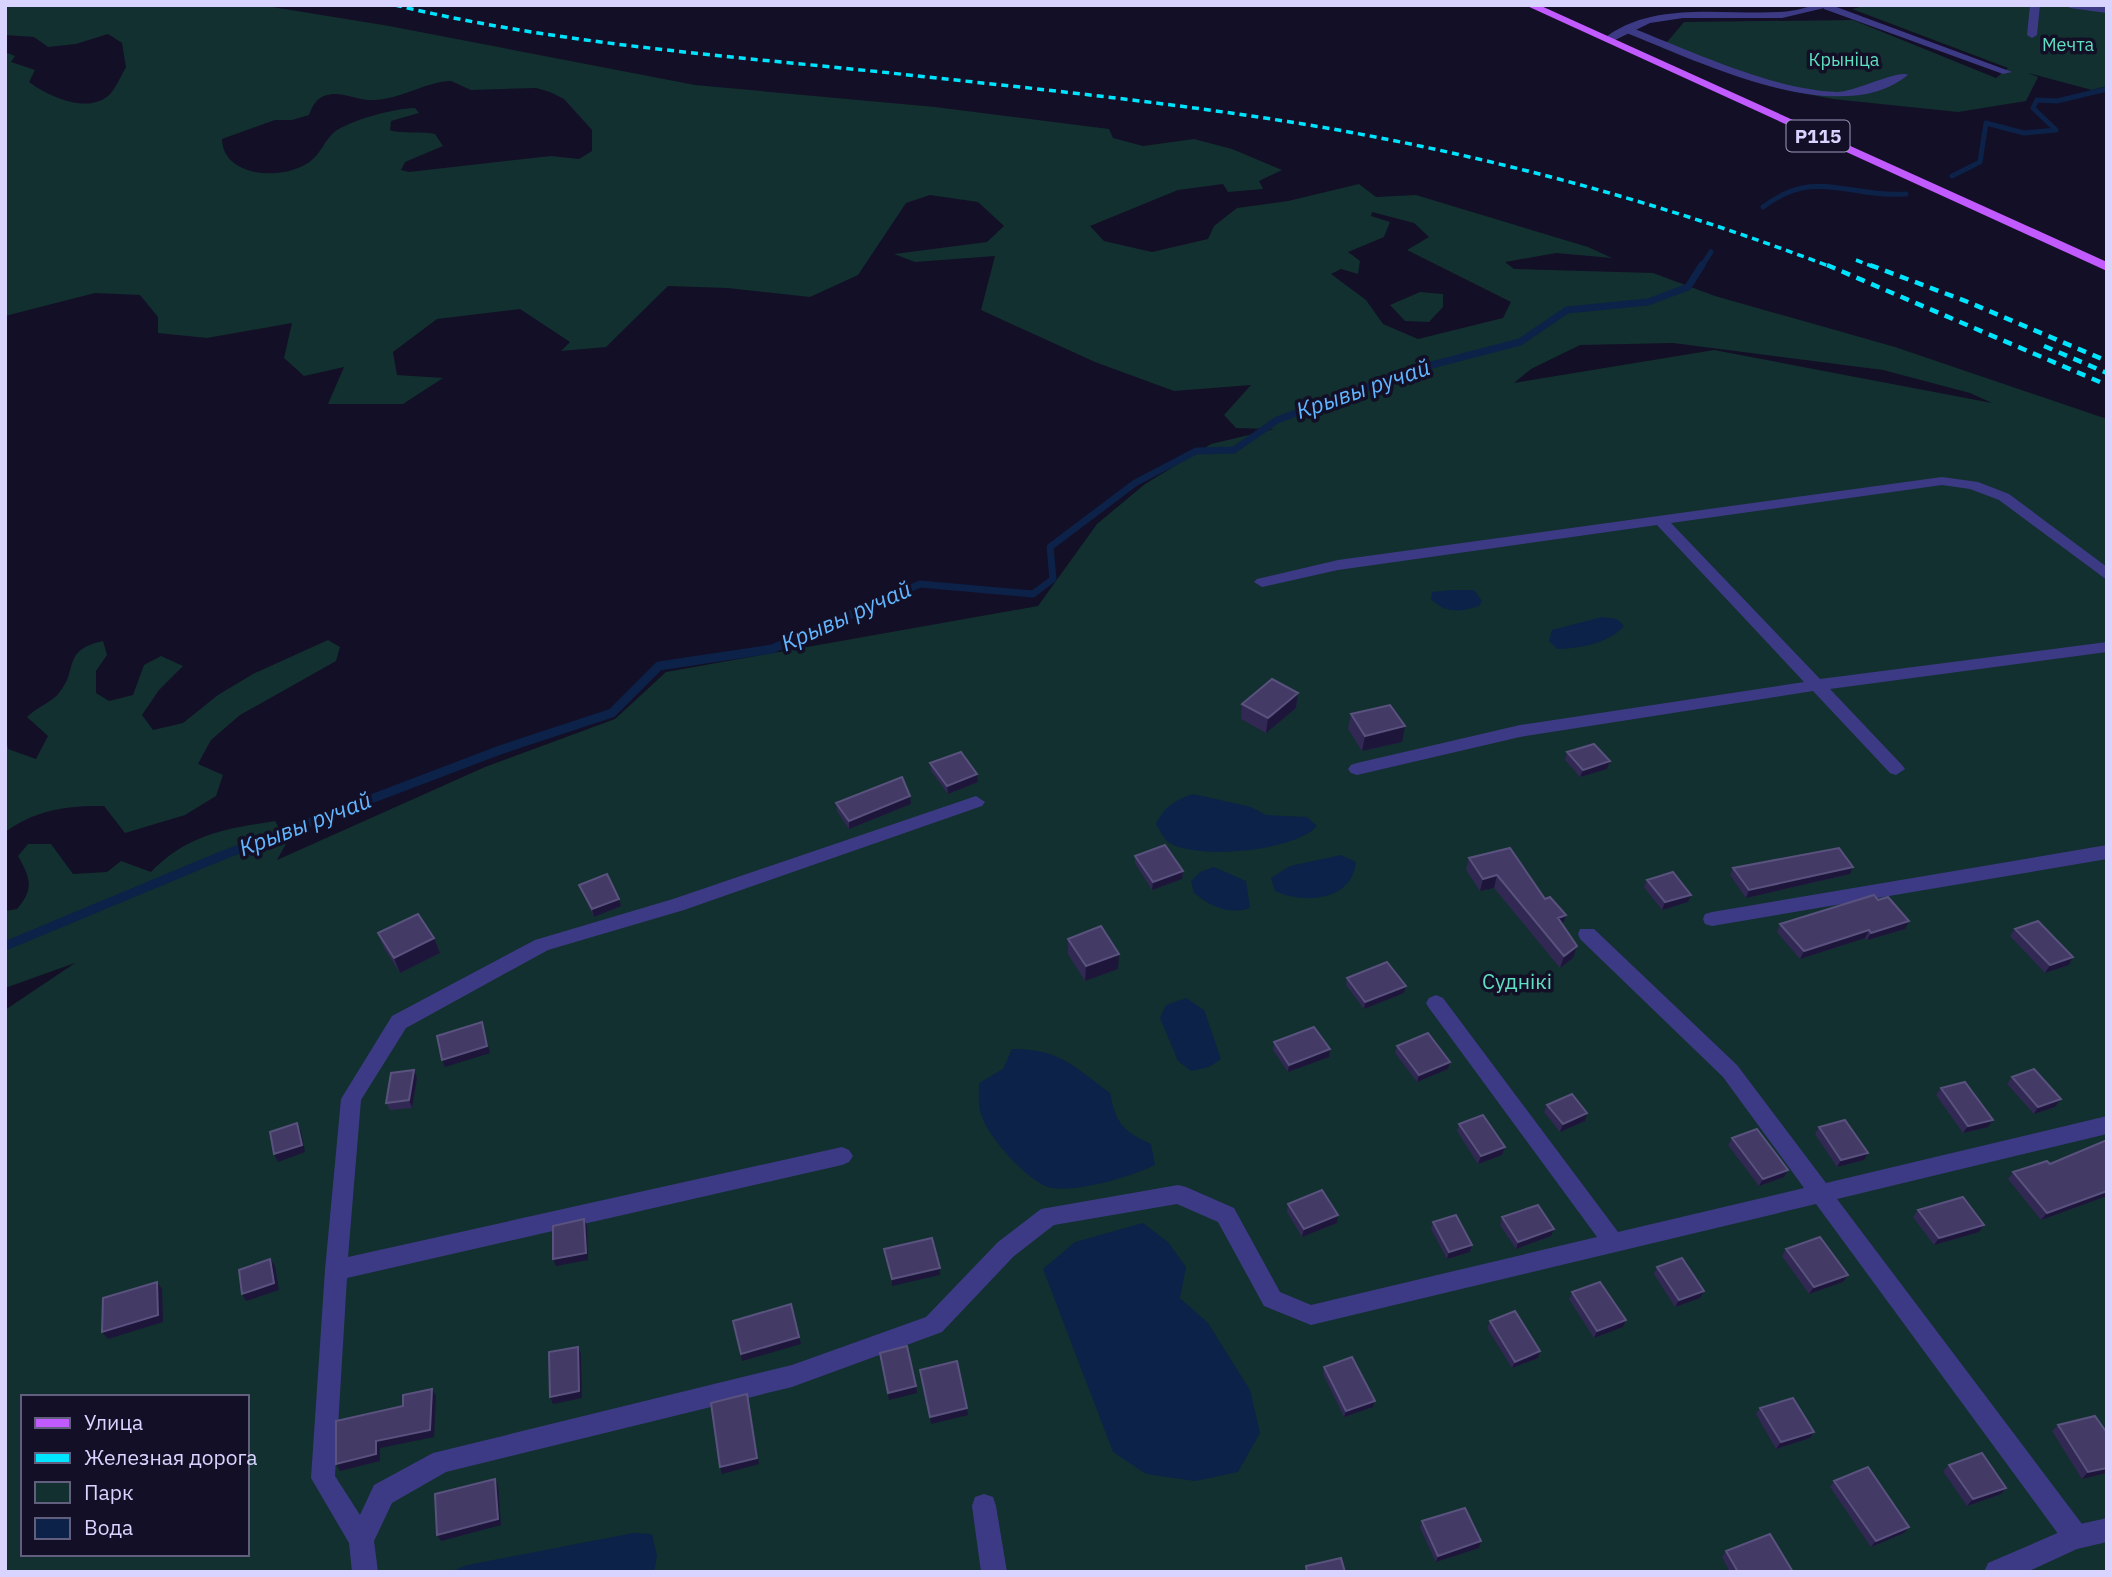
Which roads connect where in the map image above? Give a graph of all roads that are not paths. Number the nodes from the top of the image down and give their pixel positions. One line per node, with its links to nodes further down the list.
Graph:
1 (1530, 5): 8 (main road, Р115)
2 (2035, 5): 7 (street)
3 (2070, 5): 5 (street)
4 (1829, 6): 6 (street); 9 (street)
5 (2107, 10)
6 (1628, 30): 8 (street); 10 (street)
7 (2032, 35)
8 (1607, 40): 11 (main road, Р115)
9 (2007, 72)
10 (1903, 75)
11 (2107, 267)
12 (1662, 522): 13 (street); 14 (street); 16 (street)
13 (2107, 575)
14 (1262, 582)
15 (2107, 647): 16 (street)
16 (1817, 685): 17 (street); 18 (street)
17 (1357, 769)
18 (1896, 769)
19 (976, 802): 28 (street)
20 (2107, 852): 21 (street)
21 (1712, 919)
22 (1587, 934): 26 (street)
23 (1436, 1003): 27 (street)
24 (2107, 1125): 26 (street)
25 (842, 1156): 28 (street)
26 (1821, 1192): 27 (street); 31 (street)
27 (1613, 1242): 32 (street)
28 (336, 1270): 32 (street)
29 (984, 1506): 34 (street)
30 (2107, 1530): 31 (street)
31 (2076, 1537): 35 (street)
32 (361, 1540): 33 (street)
33 (365, 1572)
34 (994, 1572)
35 (1997, 1572)

